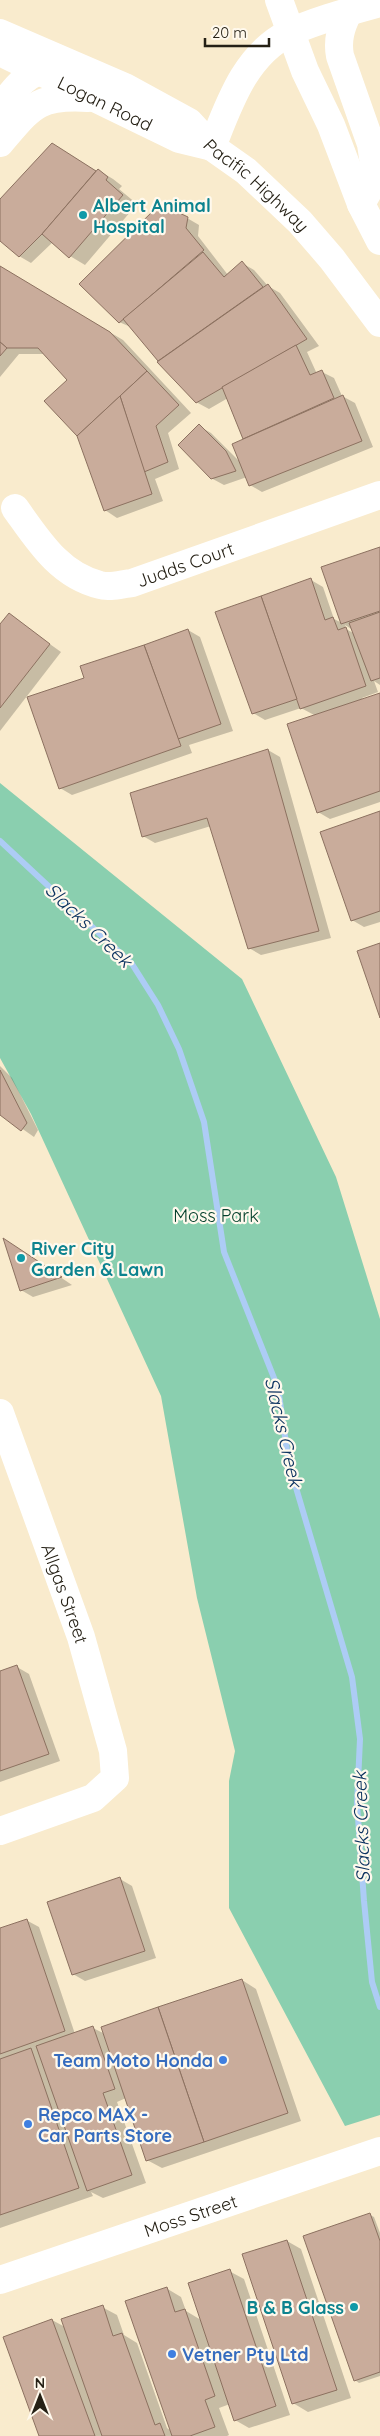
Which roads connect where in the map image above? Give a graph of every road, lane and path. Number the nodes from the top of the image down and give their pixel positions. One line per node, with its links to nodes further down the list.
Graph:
1 (279, 0): 5 (main road)
2 (380, 3): 3 (main road)
3 (348, 13): 5 (main road); 14 (main road)
4 (0, 33): 6 (main road, Logan Road)
5 (289, 33): 13 (main road); 14 (main road)
6 (26, 46): 8 (main road); 9 (main road, Logan Road)
7 (0, 52): 8 (main road, Logan Road)
8 (44, 71): 9 (main road); 10 (main road); 11 (main road)
9 (95, 82): 11 (main road); 13 (main road, Pacific Highway)
10 (0, 108)
11 (29, 110): 12 (main road)
12 (0, 143)
13 (212, 147): 16 (main road, Pacific Highway)
14 (361, 204): 15 (main road)
15 (380, 241)
16 (380, 323)
17 (380, 495): 18 (main road, Judds Court)
18 (15, 508)
19 (0, 1413): 20 (main road, Allgas Street)
20 (0, 1831)
21 (380, 2151): 22 (main road, Moss Street)
22 (0, 2280)

